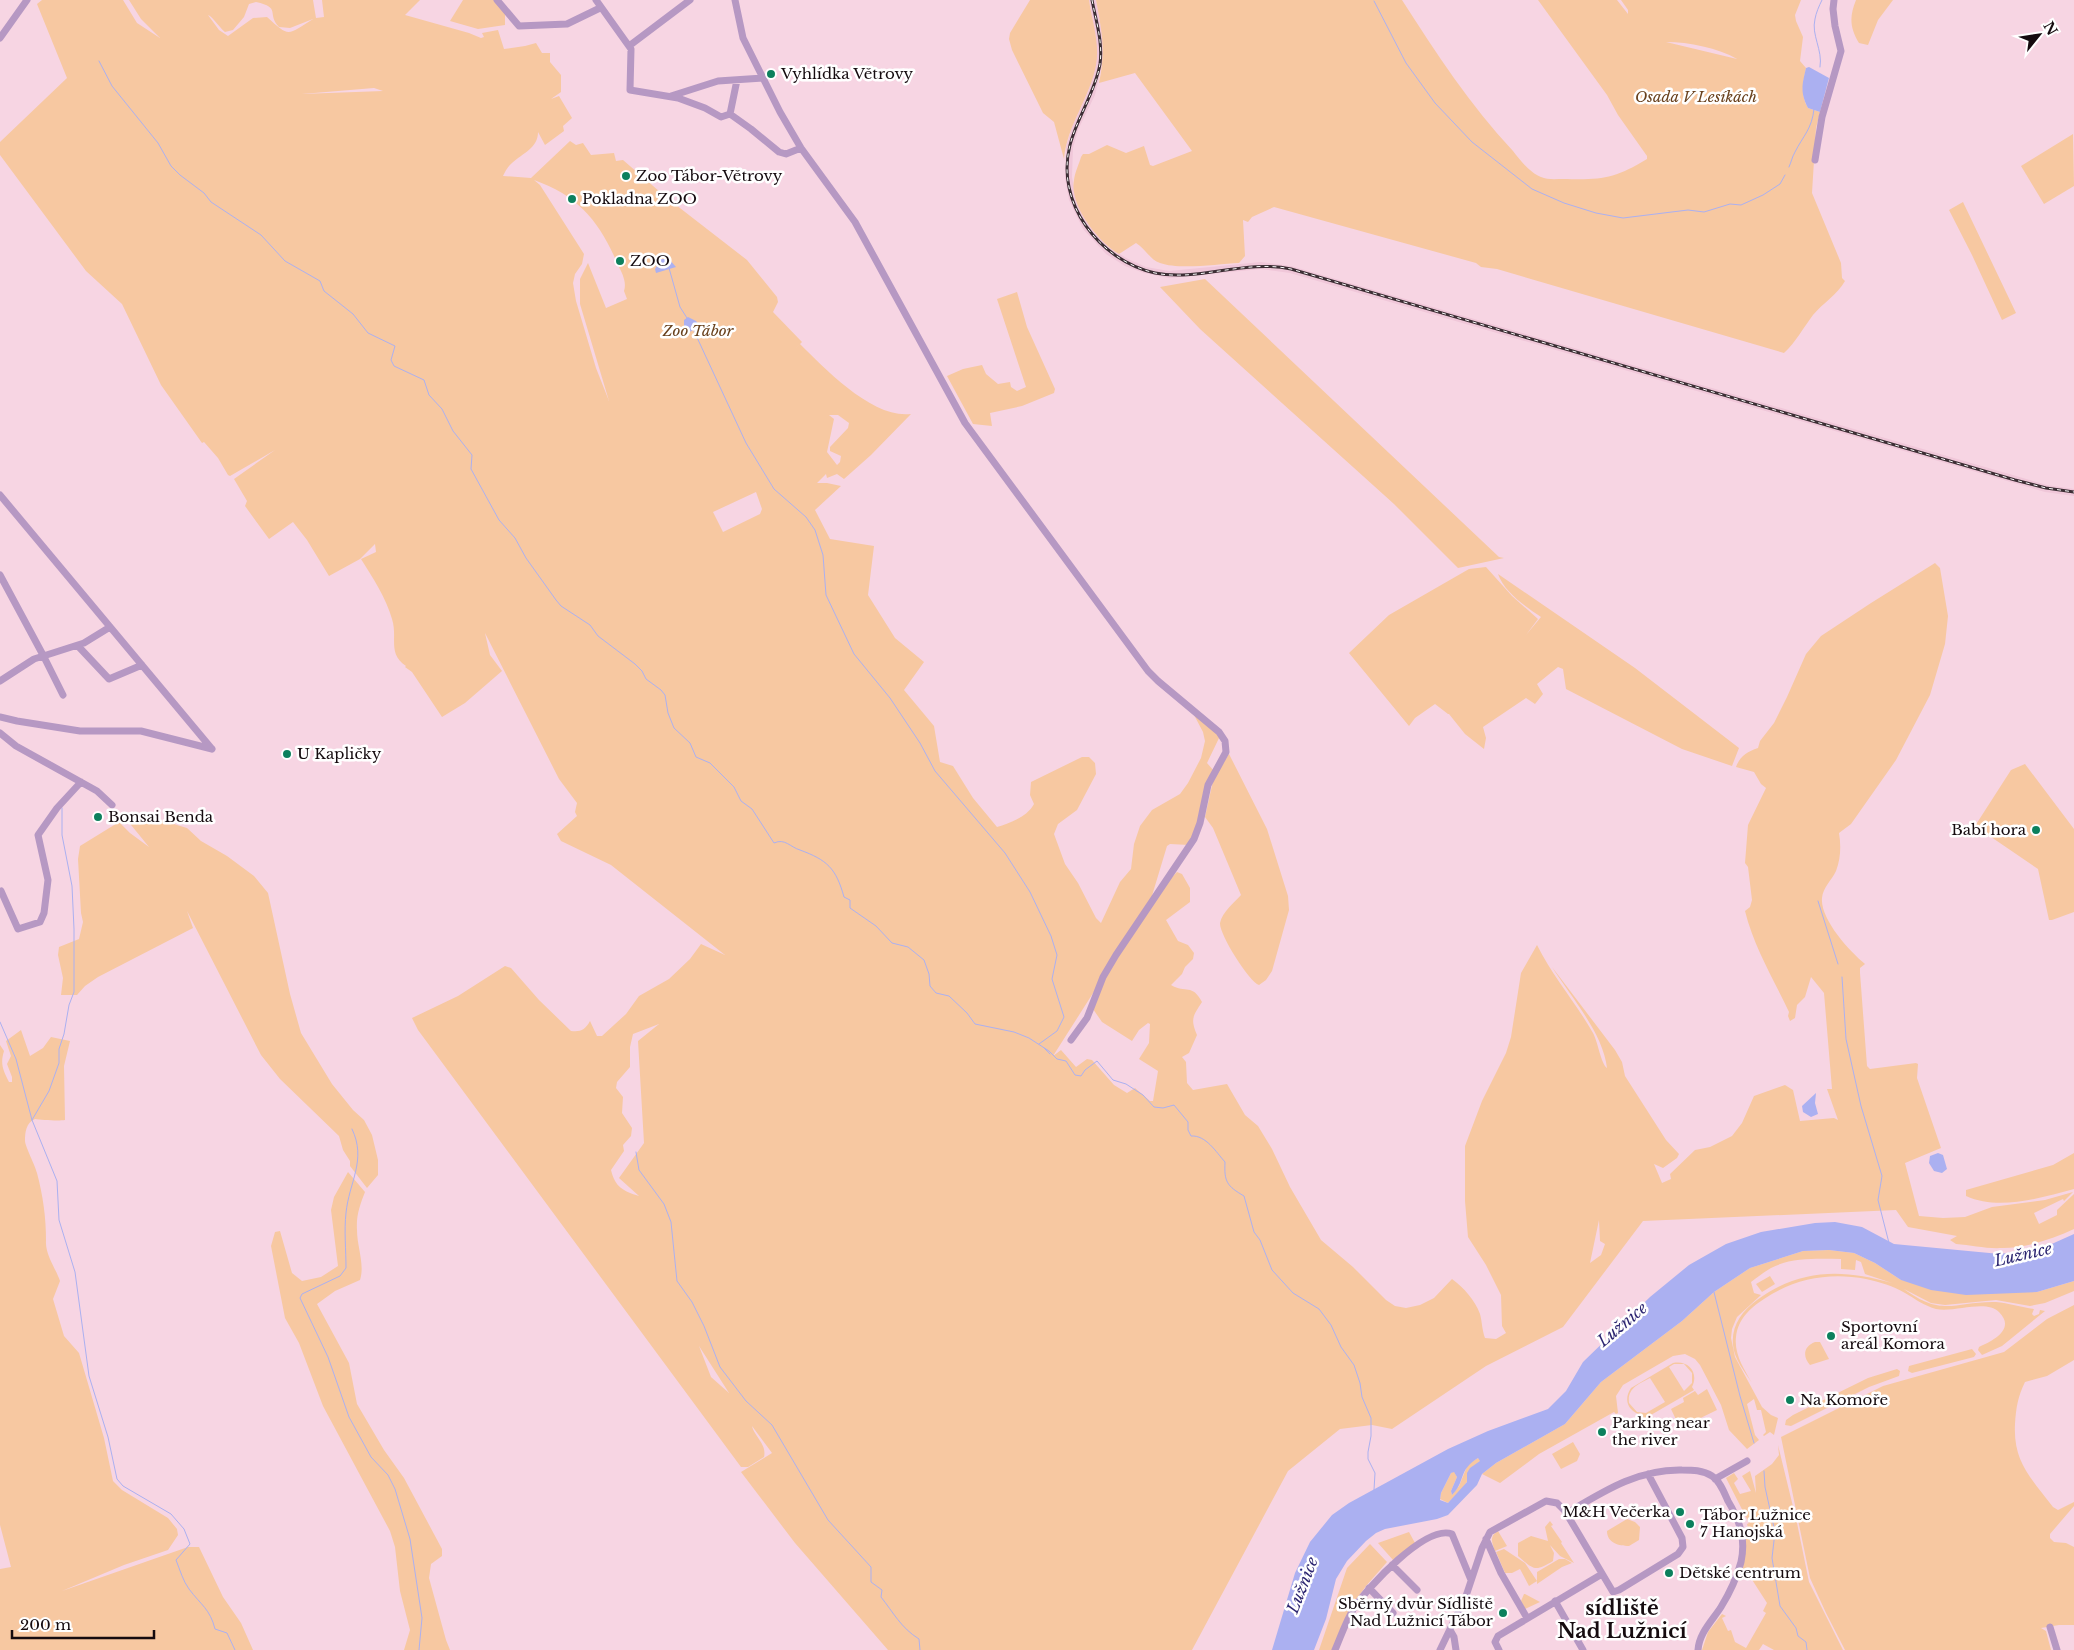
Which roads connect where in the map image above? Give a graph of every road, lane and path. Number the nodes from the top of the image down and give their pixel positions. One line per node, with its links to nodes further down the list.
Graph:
1 (27, 0): 8 (street)
2 (497, 0): 7 (street)
3 (596, 0): 7 (street)
4 (690, 0): 9 (street)
5 (735, 0): 10 (street)
6 (1834, 0): 15 (street)
7 (600, 8): 9 (street)
8 (0, 38)
9 (629, 46): 12 (street)
10 (763, 78): 11 (street); 14 (street)
11 (737, 80): 12 (street); 13 (street)
12 (670, 96): 13 (street)
13 (730, 114): 14 (street)
14 (801, 148): 30 (street)
15 (1815, 160)
16 (0, 495): 17 (street)
17 (3, 505): 19 (street)
18 (0, 575): 21 (street)
19 (110, 627): 20 (street); 22 (street)
20 (78, 646): 21 (street); 22 (street)
21 (44, 654): 23 (street); 24 (street)
22 (142, 665): 25 (street)
23 (0, 681)
24 (63, 695)
25 (0, 717)
26 (1, 737): 27 (street)
27 (81, 782): 28 (street); 29 (street)
28 (112, 805)
29 (1, 891)
30 (1070, 1040)
31 (1747, 1461): 33 (street)
32 (1648, 1474): 33 (street); 34 (street); 39 (street)
33 (1715, 1479): 53 (street)
34 (1567, 1512): 35 (street); 39 (street)
35 (1486, 1539): 36 (street); 38 (street)
36 (1493, 1557): 38 (street); 45 (street)
37 (1392, 1565): 40 (street); 41 (street); 42 (street)
38 (1476, 1565): 40 (street)
39 (1602, 1574): 43 (street)
40 (1471, 1581): 47 (street)
41 (1370, 1588): 44 (street); 48 (street)
42 (1417, 1590)
43 (1555, 1601): 45 (street); 52 (street)
44 (1393, 1613)
45 (1527, 1618): 51 (street)
46 (2050, 1627): 54 (street)
47 (1450, 1630): 49 (street); 50 (street)
48 (1336, 1650)
49 (1440, 1650)
50 (1456, 1650)
51 (1499, 1650)
52 (1583, 1650)
53 (1698, 1650)
54 (2058, 1650)

